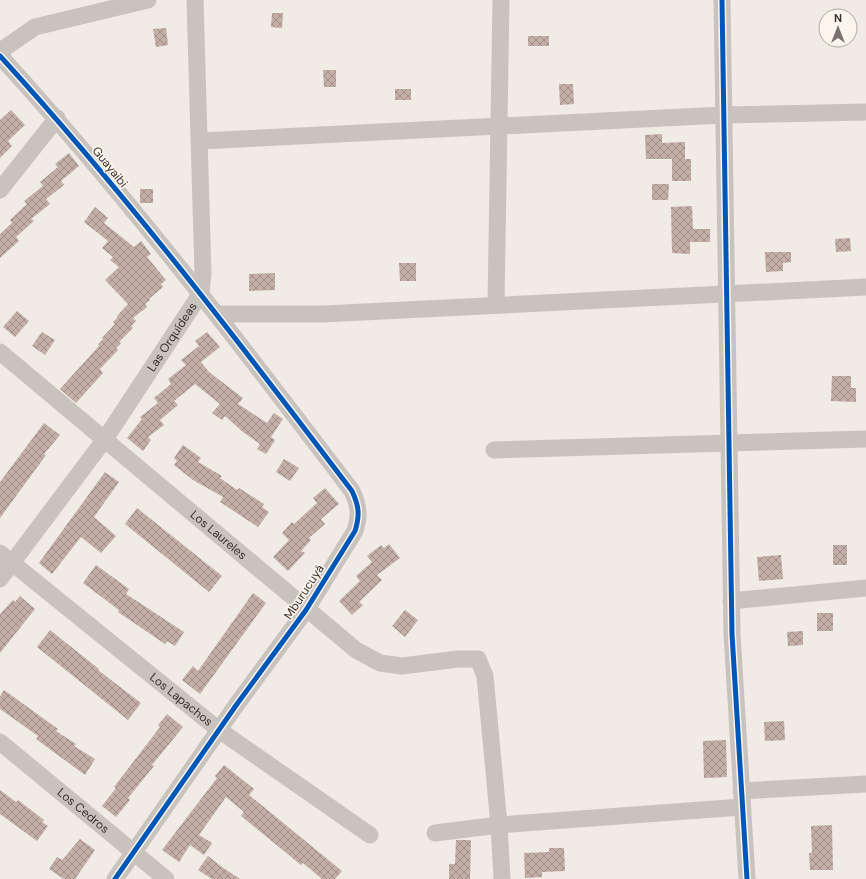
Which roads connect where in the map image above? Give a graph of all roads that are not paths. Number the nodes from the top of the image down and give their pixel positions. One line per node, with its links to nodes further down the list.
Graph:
1 (148, 0): 5 (street)
2 (194, 0): 10 (street, Las Orquídeas)
3 (501, 0): 9 (street)
4 (722, 0): 7 (street)
5 (0, 55): 8 (street, Guayaibi)
6 (866, 112): 7 (street)
7 (723, 115): 9 (street); 14 (street)
8 (57, 118): 11 (street); 13 (street, Guayaibi)
9 (499, 126): 10 (street); 15 (street)
10 (200, 141): 13 (street, Las Orquídeas)
11 (0, 190)
12 (866, 287): 14 (street)
13 (201, 293): 16 (street, Guayaibi); 18 (street, Las Orquídeas)
14 (726, 293): 15 (street); 20 (street)
15 (496, 304): 16 (street)
16 (217, 314): 26 (street, Mburucuyá)
17 (0, 352): 18 (street, Los Laureles)
18 (105, 439): 22 (street, Las Orquídeas); 26 (street, Los Laureles)
19 (866, 439): 20 (street)
20 (729, 442): 21 (street); 25 (street)
21 (494, 450)
22 (6, 558): 23 (street, Las Orquídeas); 27 (street, Los Lapachos)
23 (0, 579)
24 (866, 588): 25 (street)
25 (731, 601): 30 (street)
26 (306, 610): 27 (street, Mburucuyá); 31 (street, Los Laureles)
27 (219, 730): 33 (street, Los Lapachos); 34 (street, Mburucuyá)
28 (0, 742): 34 (street, Los Cedros)
29 (866, 784): 30 (street)
30 (742, 799): 31 (street); 38 (street)
31 (499, 824): 32 (street); 37 (street)
32 (435, 833)
33 (370, 835)
34 (133, 853): 35 (street, Mburucuyá); 36 (street, Los Cedros)
35 (114, 879)
36 (166, 879)
37 (502, 879)
38 (747, 879)

